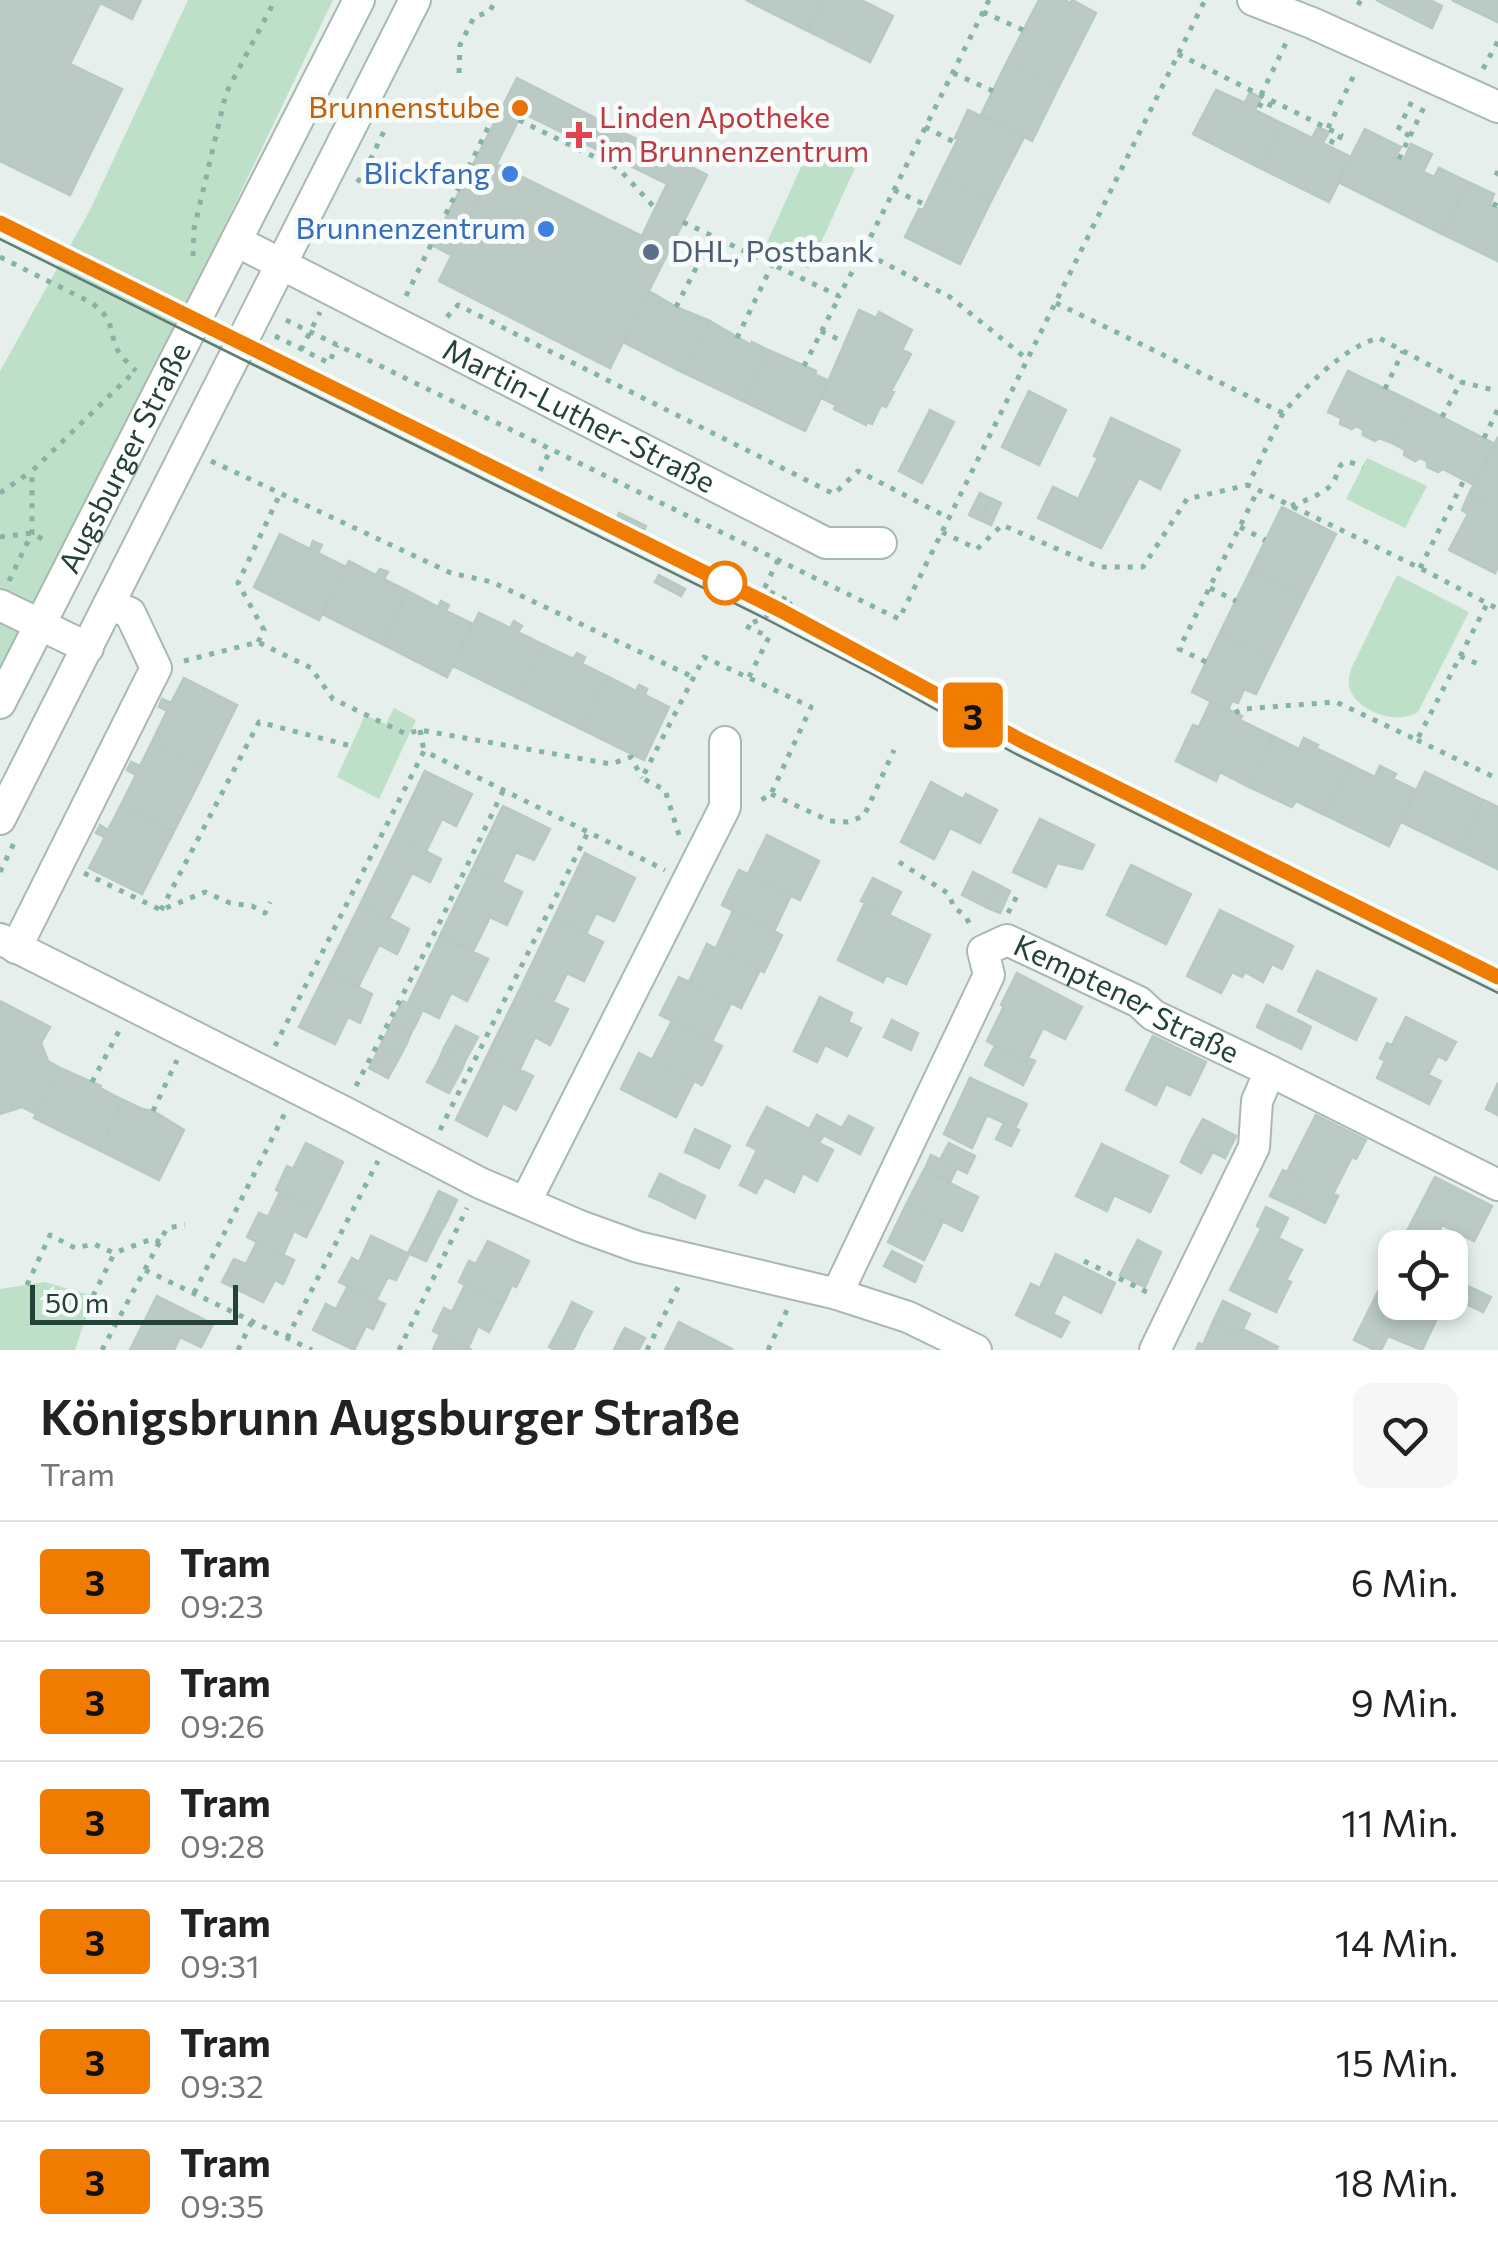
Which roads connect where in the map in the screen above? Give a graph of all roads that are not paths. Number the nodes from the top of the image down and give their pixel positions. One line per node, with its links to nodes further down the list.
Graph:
1 (360, 0): 5 (street, Augsburger Straße)
2 (415, 0): 6 (street, Augsburger Straße)
3 (1253, 0): 4 (street)
4 (1498, 108)
5 (236, 241): 6 (street, Martin-Luther-Straße); 10 (street, Augsburger Straße)
6 (282, 264): 7 (street, Martin-Luther-Straße); 9 (street, Augsburger Straße)
7 (881, 543)
8 (4, 593): 10 (street)
9 (109, 604): 11 (street, Augsburger Straße); 15 (street)
10 (40, 624): 11 (street); 12 (street, Augsburger Straße)
11 (88, 648): 14 (street, Augsburger Straße)
12 (0, 703)
13 (725, 742): 18 (street)
14 (0, 819)
15 (8, 943): 18 (street)
16 (1270, 1071): 17 (street, Kemptener Straße); 19 (street, Kemptener Straße); 21 (street, Kemptener Straße)
17 (1498, 1185)
18 (526, 1201): 19 (street)
19 (836, 1294): 20 (street)
20 (976, 1350)
21 (1155, 1350)

